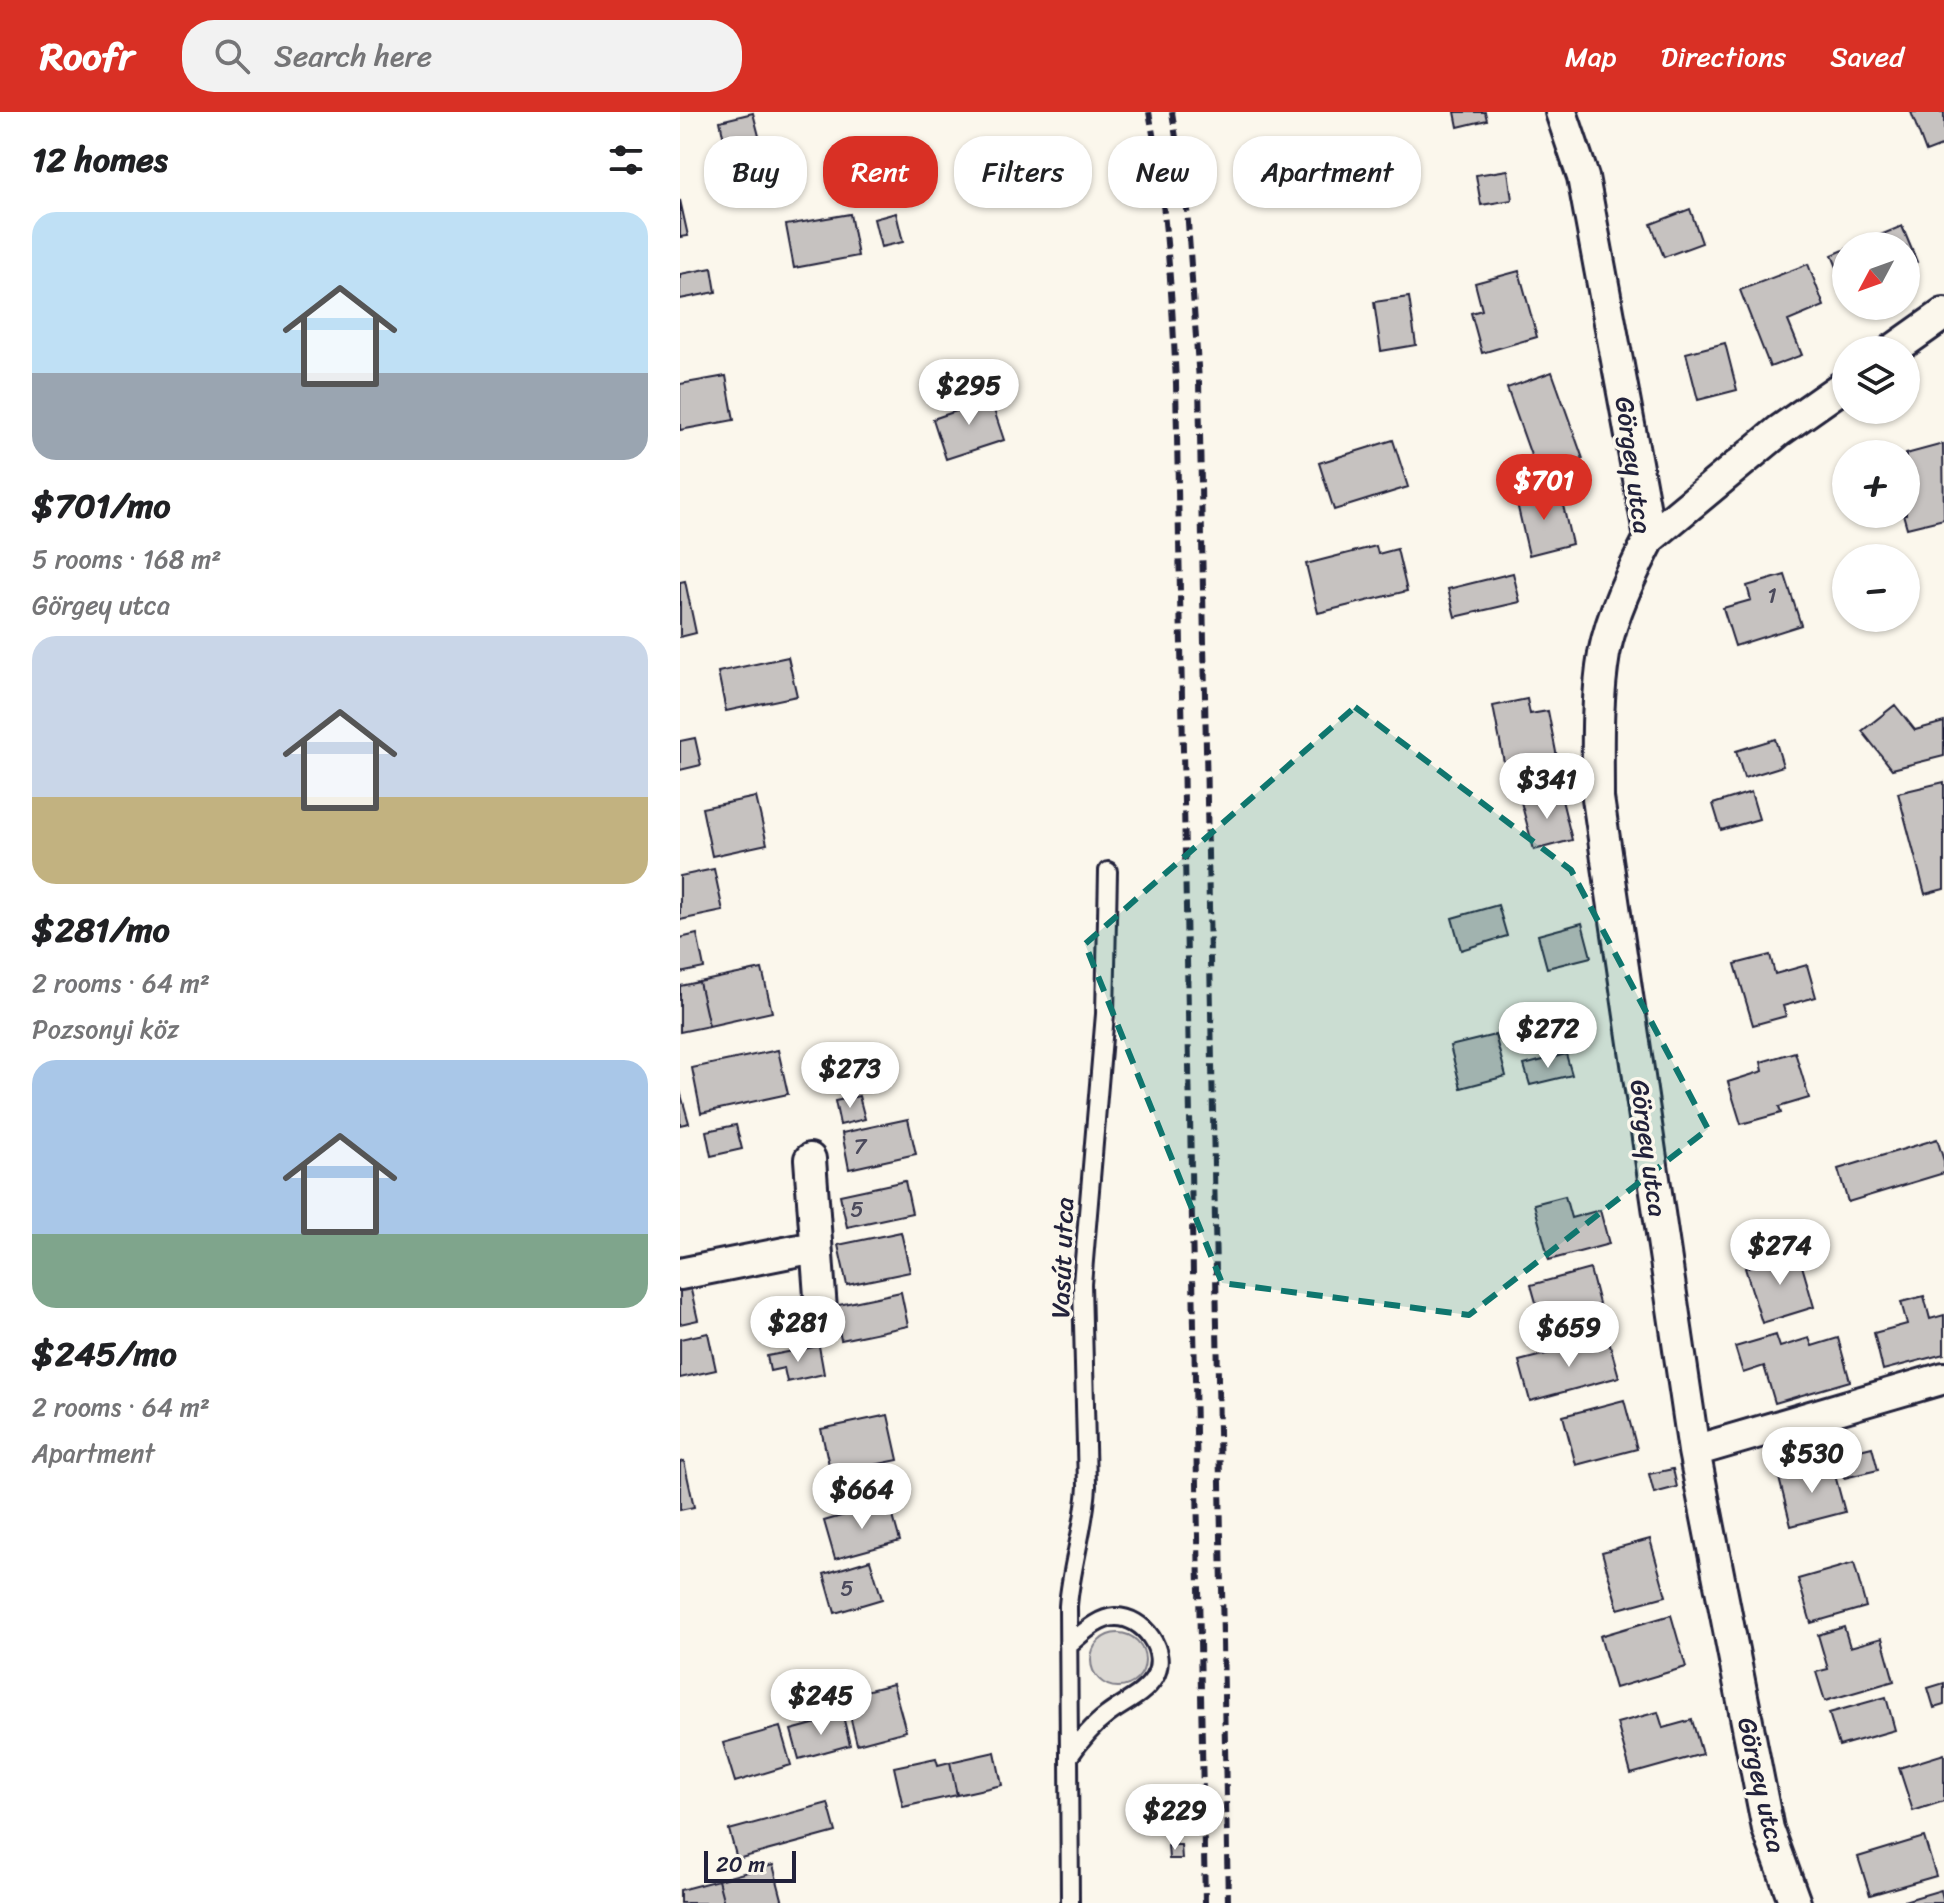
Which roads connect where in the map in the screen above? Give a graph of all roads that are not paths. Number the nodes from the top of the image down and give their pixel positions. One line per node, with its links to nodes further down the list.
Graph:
1 (1561, 112): 5 (street, Görgey utca)
2 (1944, 314): 3 (street)
3 (1913, 336)
4 (1832, 394): 5 (street)
5 (1650, 538): 12 (street, Görgey utca)
6 (1108, 871): 13 (lane, Vasút utca)
7 (810, 1159): 8 (street)
8 (815, 1247): 9 (street); 10 (street)
9 (680, 1274)
10 (821, 1310)
11 (1944, 1378): 12 (street)
12 (1694, 1451): 16 (street, Görgey utca)
13 (1068, 1645): 14 (lane, Vasút utca); 14 (lane)
14 (1069, 1757): 15 (lane, Vasút utca)
15 (1070, 1903)
16 (1795, 1903)

